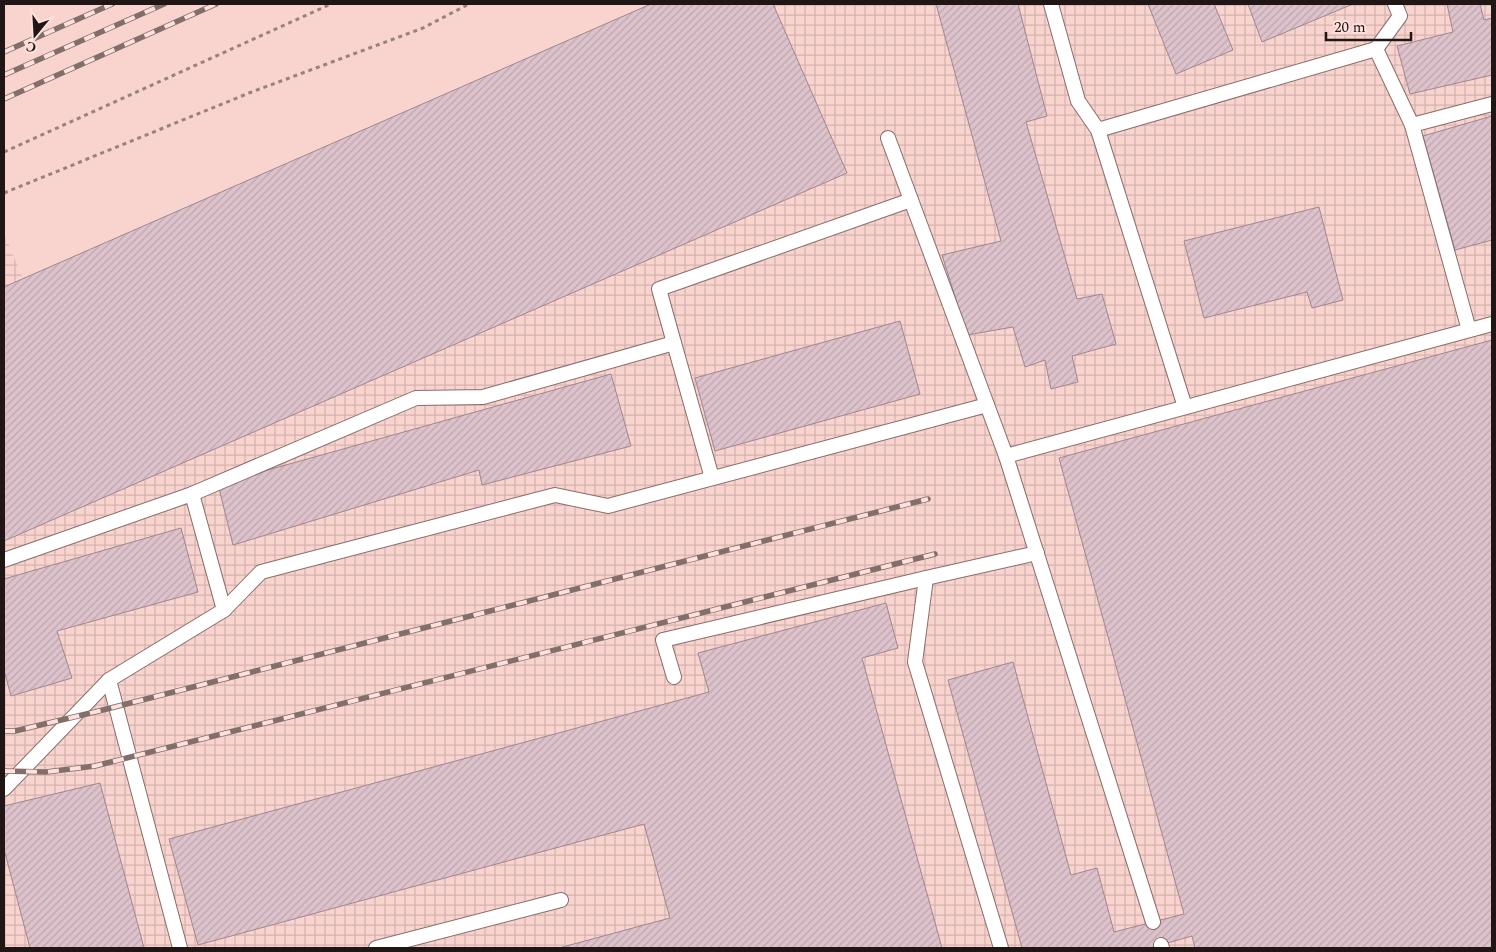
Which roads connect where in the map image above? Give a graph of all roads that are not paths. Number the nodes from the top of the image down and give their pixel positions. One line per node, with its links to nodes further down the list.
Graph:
1 (1050, 4): 6 (lane)
2 (1395, 4): 3 (lane)
3 (1376, 49): 5 (lane); 6 (lane)
4 (1492, 104): 5 (lane)
5 (1412, 125): 10 (lane)
6 (1098, 130): 13 (lane)
7 (888, 138): 8 (lane)
8 (911, 200): 11 (lane); 12 (lane)
9 (1492, 324): 10 (lane)
10 (1469, 330): 13 (lane)
11 (674, 343): 15 (lane); 16 (lane)
12 (987, 405): 14 (lane); 15 (lane)
13 (1185, 407): 14 (lane)
14 (1006, 456): 17 (lane)
15 (712, 478): 20 (lane)
16 (192, 494): 18 (lane); 20 (lane)
17 (1037, 553): 19 (lane); 25 (lane)
18 (4, 560)
19 (926, 578): 21 (lane); 28 (lane)
20 (224, 610): 22 (lane)
21 (674, 677)
22 (109, 680): 23 (lane); 26 (lane)
23 (4, 789)
24 (561, 900): 27 (lane)
25 (1153, 922)
26 (180, 948)
27 (376, 948)
28 (1001, 948)

